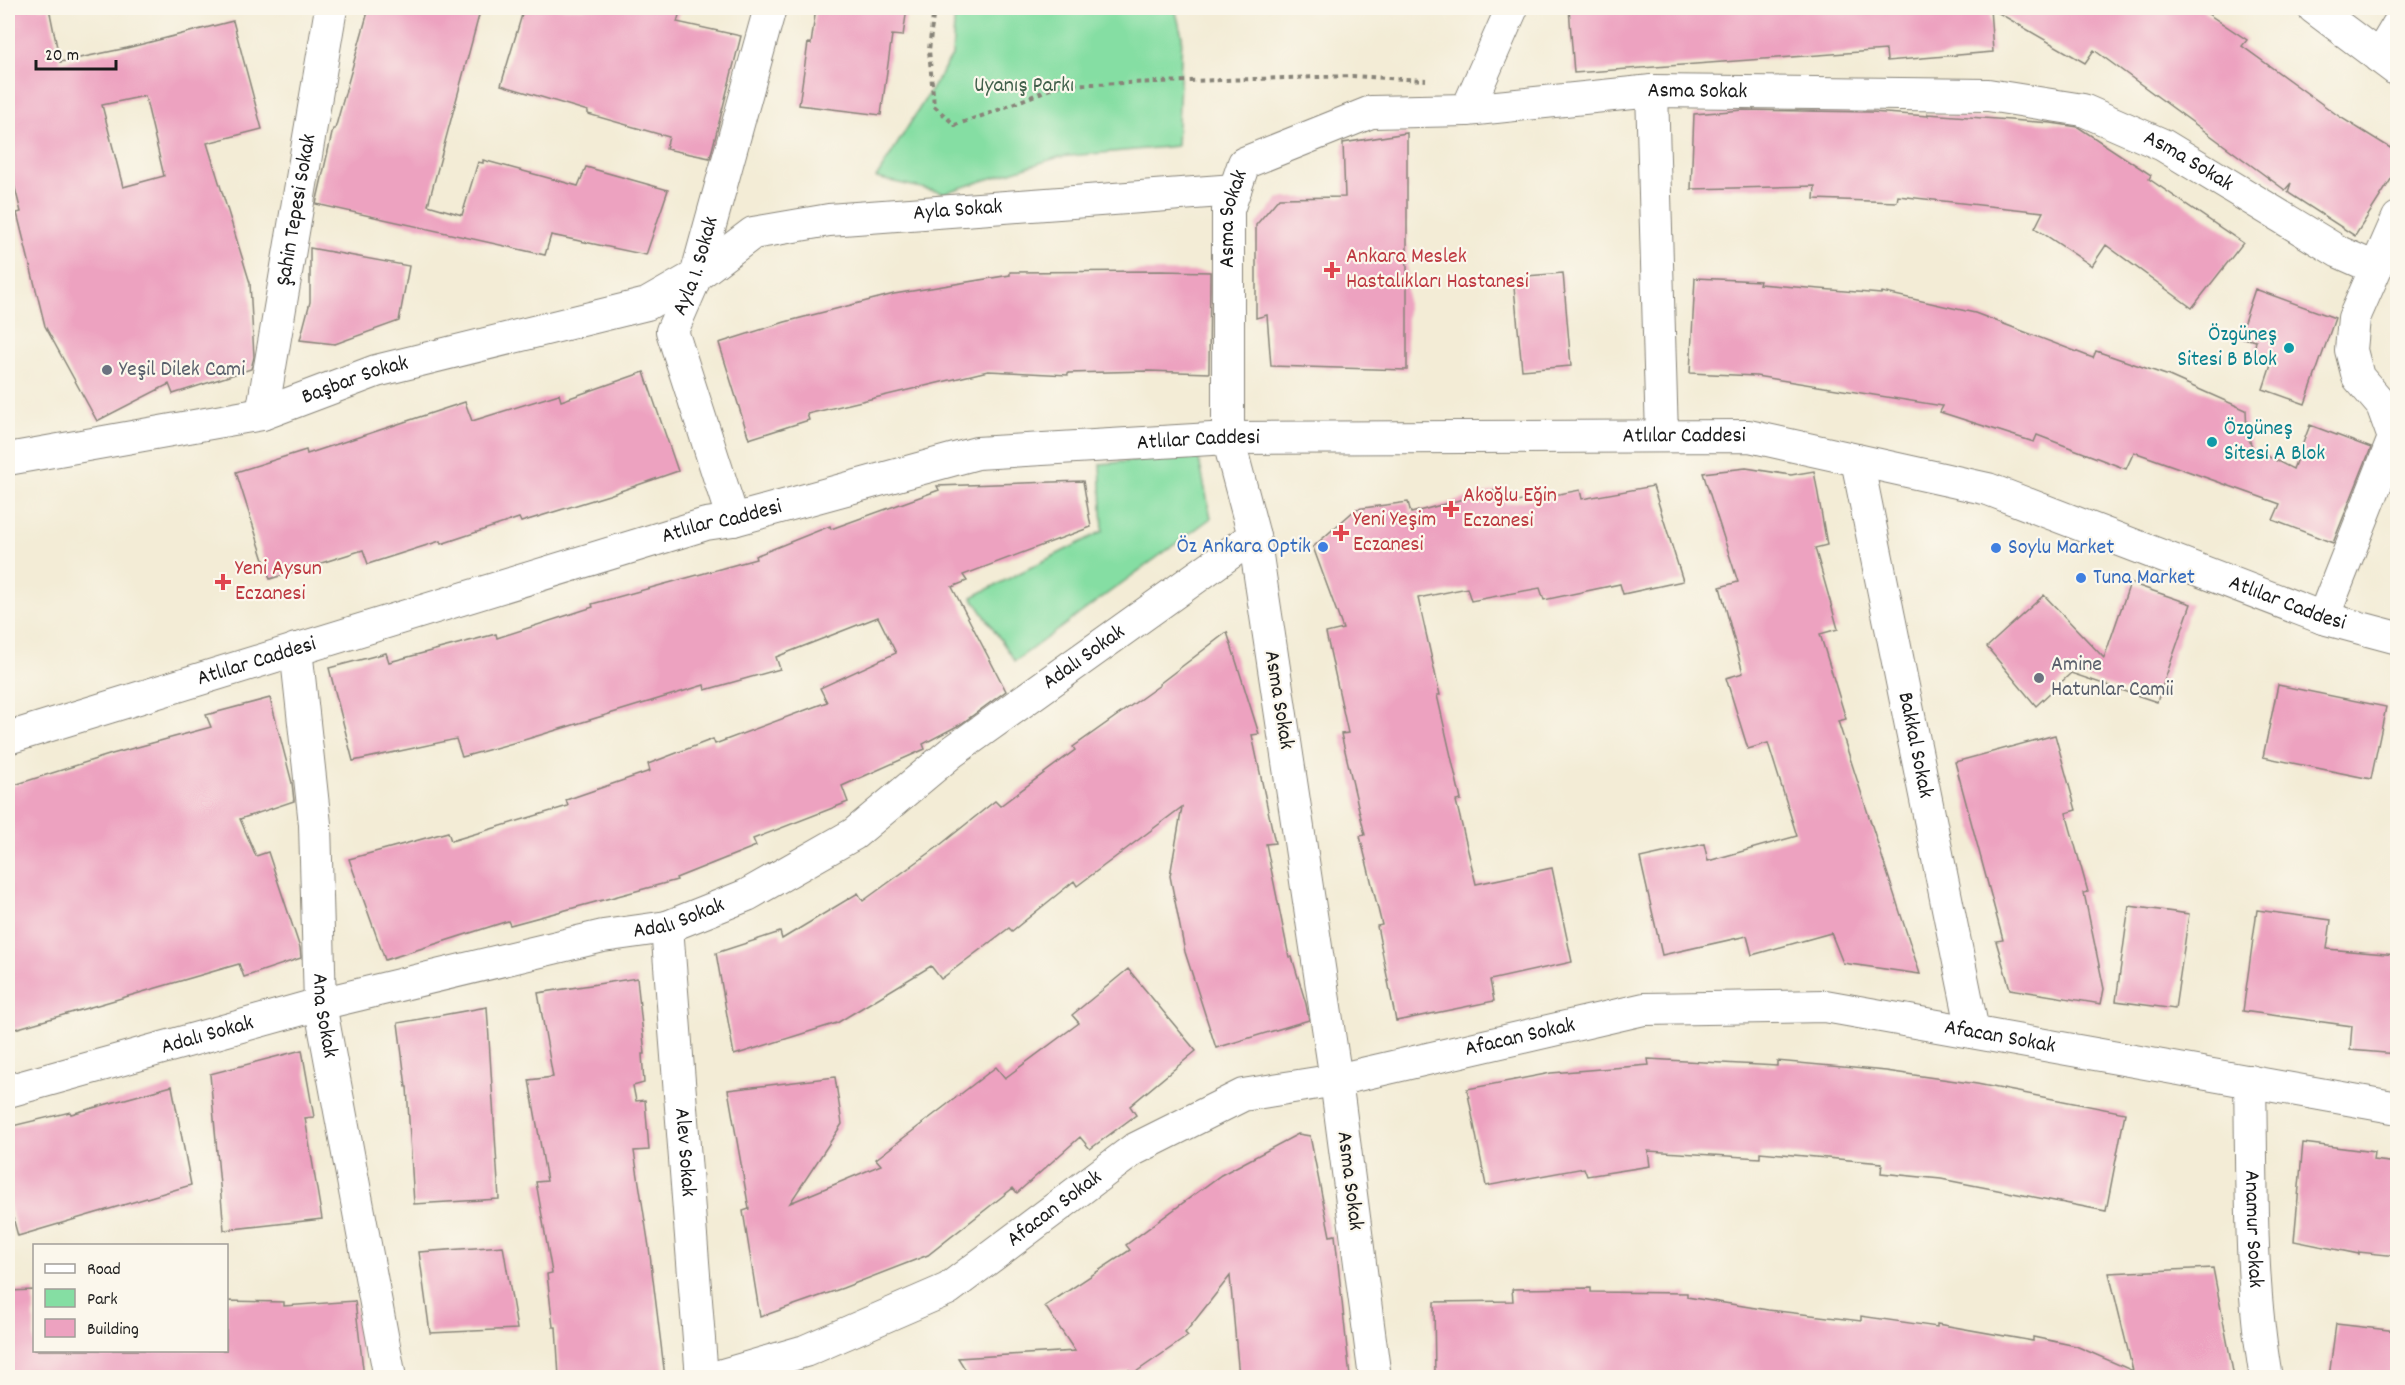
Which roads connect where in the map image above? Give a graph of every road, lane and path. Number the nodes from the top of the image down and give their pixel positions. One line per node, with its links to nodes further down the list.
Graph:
1 (331, 8): 15 (street, Şahin Tepesi Sokak)
2 (770, 8): 14 (street, Ayla 1. Sokak)
3 (934, 8): 8 (path)
4 (1512, 8): 10 (street)
5 (2314, 8): 7 (street)
6 (2397, 25): 7 (street)
7 (2388, 64)
8 (1433, 80)
9 (1652, 91): 10 (street, Asma Sokak); 13 (street, Asma Sokak); 16 (street)
10 (1467, 110): 11 (street, Asma Sokak)
11 (1235, 190): 14 (street, Ayla Sokak); 17 (street, Asma Sokak)
12 (2397, 218): 13 (street)
13 (2375, 267): 22 (street)
14 (696, 276): 15 (street, Başbar Sokak); 20 (street, Ayla 1. Sokak)
15 (262, 414): 18 (street, Başbar Sokak)
16 (1662, 436): 17 (street, Atlılar Caddesi); 19 (street, Atlılar Caddesi)
17 (1228, 438): 20 (street, Atlılar Caddesi); 21 (street, Asma Sokak)
18 (8, 459)
19 (1857, 459): 22 (street, Atlılar Caddesi); 28 (street, Bakkal Sokak)
20 (733, 520): 24 (street, Atlılar Caddesi)
21 (1254, 536): 26 (street, Adalı Sokak); 29 (street, Asma Sokak)
22 (2323, 618): 23 (street, Atlılar Caddesi)
23 (2397, 638)
24 (296, 649): 25 (street, Atlılar Caddesi); 27 (street, Ana Sokak)
25 (8, 738)
26 (667, 927): 27 (street, Adalı Sokak); 34 (street, Alev Sokak)
27 (320, 1004): 31 (street, Adalı Sokak); 33 (street, Ana Sokak)
28 (1973, 1031): 29 (street, Afacan Sokak); 30 (street, Afacan Sokak)
29 (1336, 1080): 35 (street, Afacan Sokak); 36 (street, Asma Sokak)
30 (2250, 1081): 32 (street, Afacan Sokak); 37 (street, Anamur Sokak)
31 (8, 1091)
32 (2397, 1108)
33 (390, 1377)
34 (702, 1377)
35 (712, 1377)
36 (1375, 1377)
37 (2266, 1377)

